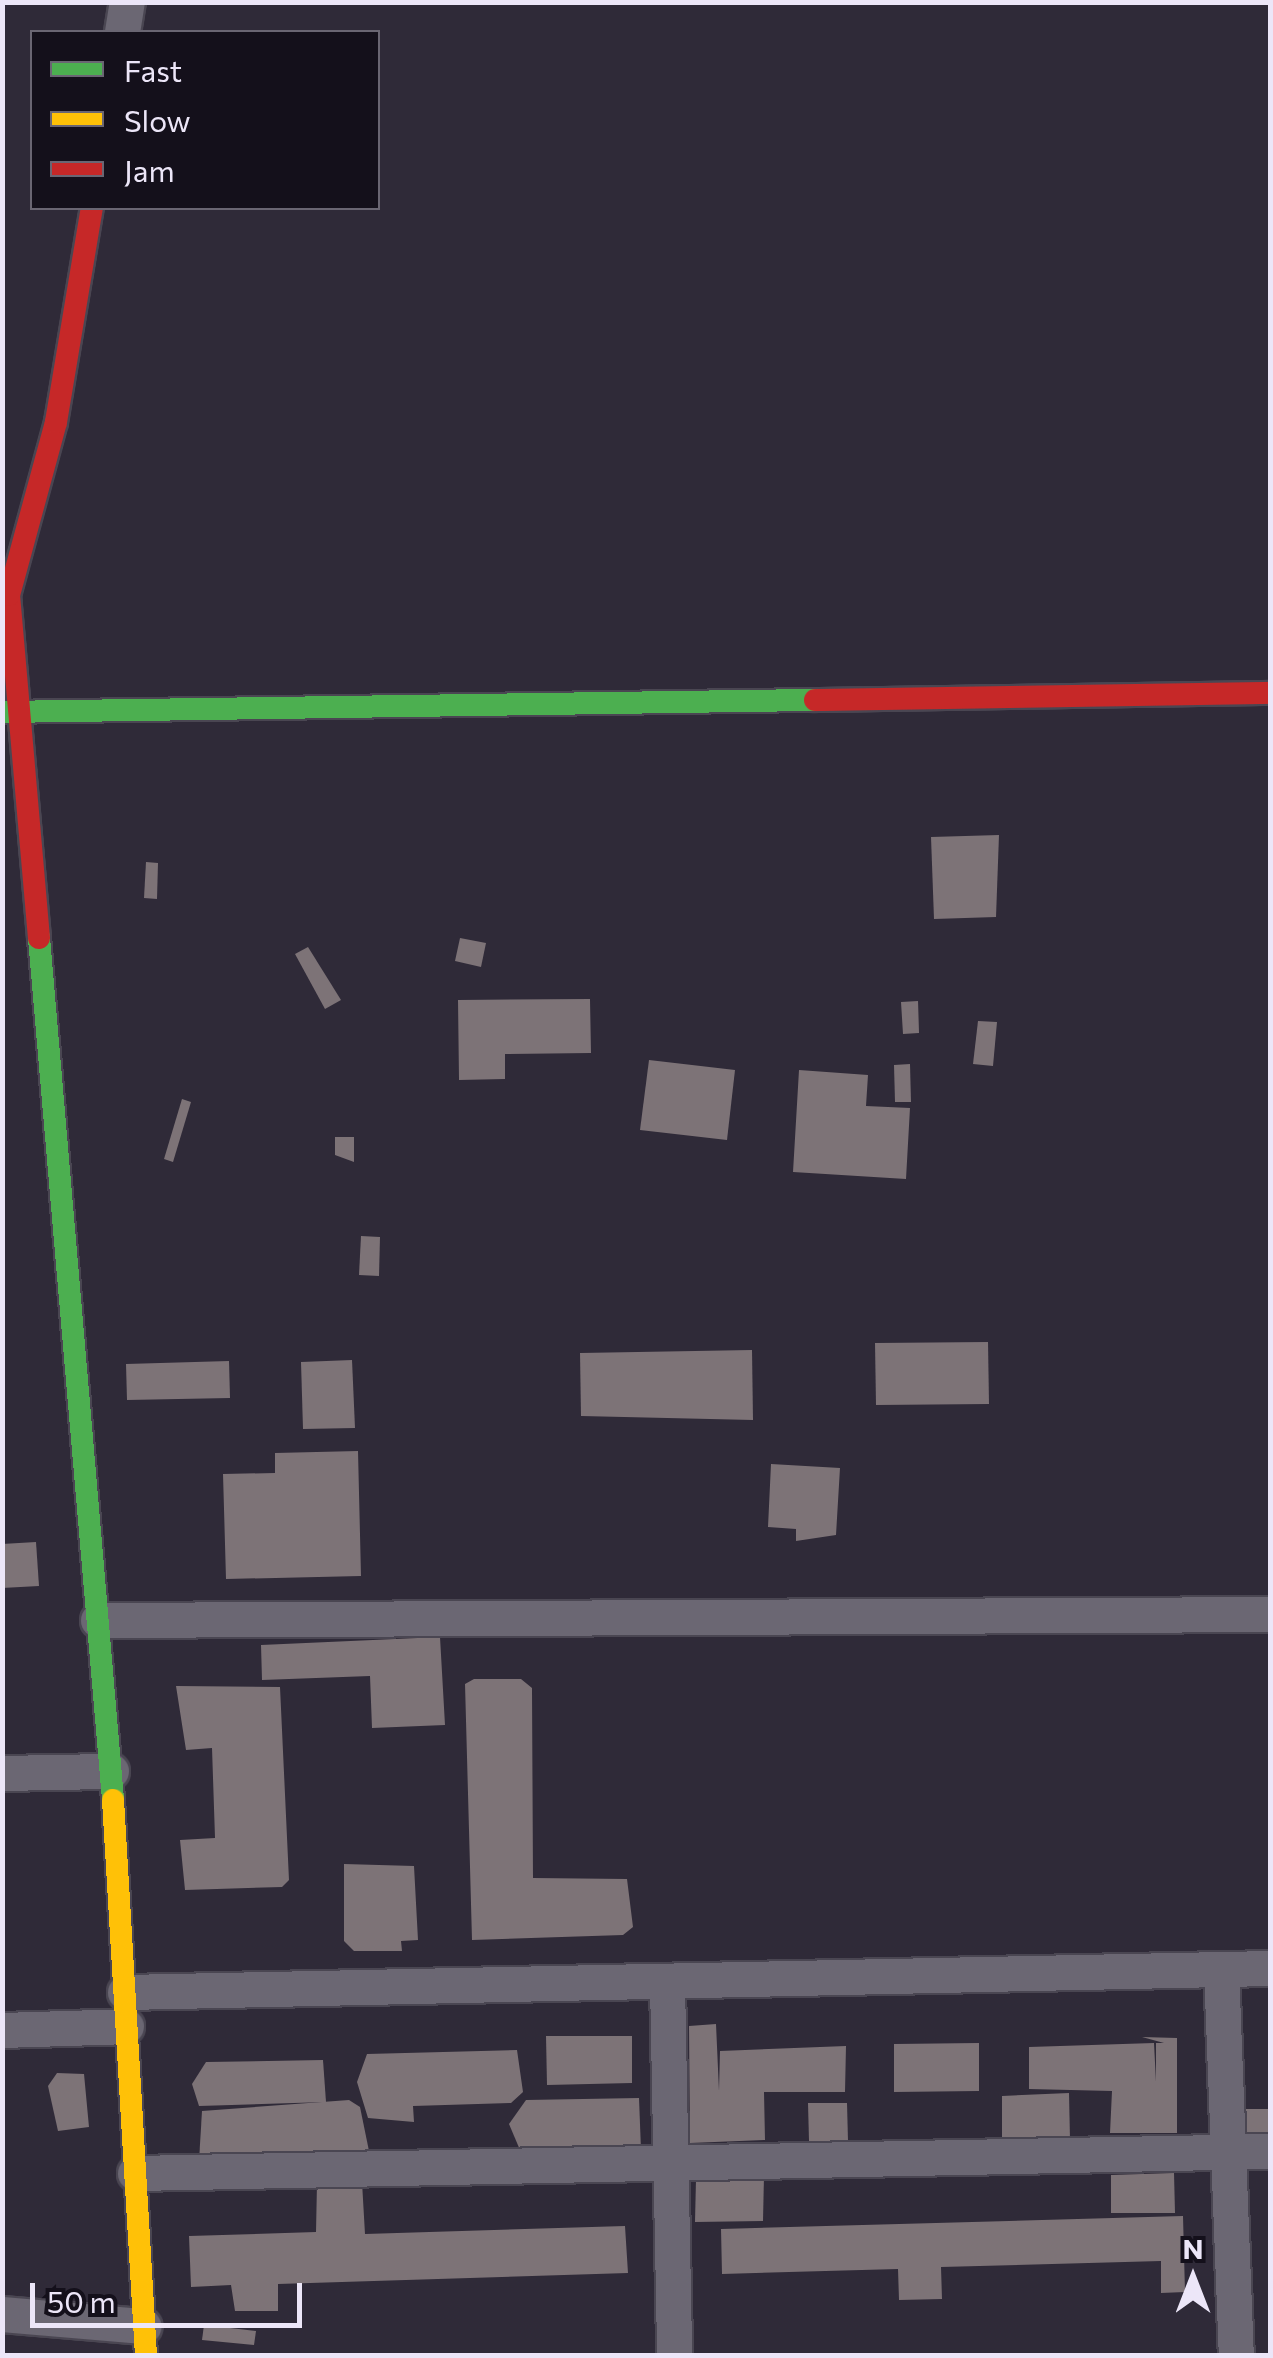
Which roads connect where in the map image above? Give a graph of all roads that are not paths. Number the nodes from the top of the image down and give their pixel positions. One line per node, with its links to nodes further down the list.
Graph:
1 (127, 2): 2 (street)
2 (122, 30)
3 (92, 210): 5 (street)
4 (1270, 693): 5 (street)
5 (12, 712): 7 (street)
6 (1270, 1614): 7 (street)
7 (98, 1620): 8 (street)
8 (111, 1771): 9 (street); 13 (street)
9 (2, 1773)
10 (1270, 1968): 11 (street)
11 (1221, 1969): 12 (street); 16 (street)
12 (667, 1982): 13 (street); 17 (street)
13 (126, 2009): 14 (street); 18 (street)
14 (2, 2030)
15 (1270, 2151): 16 (street)
16 (1228, 2152): 17 (street); 22 (street)
17 (671, 2162): 18 (street); 21 (street)
18 (135, 2173): 20 (street)
19 (2, 2314): 20 (street)
20 (144, 2341)
21 (674, 2356)
22 (1236, 2356)

